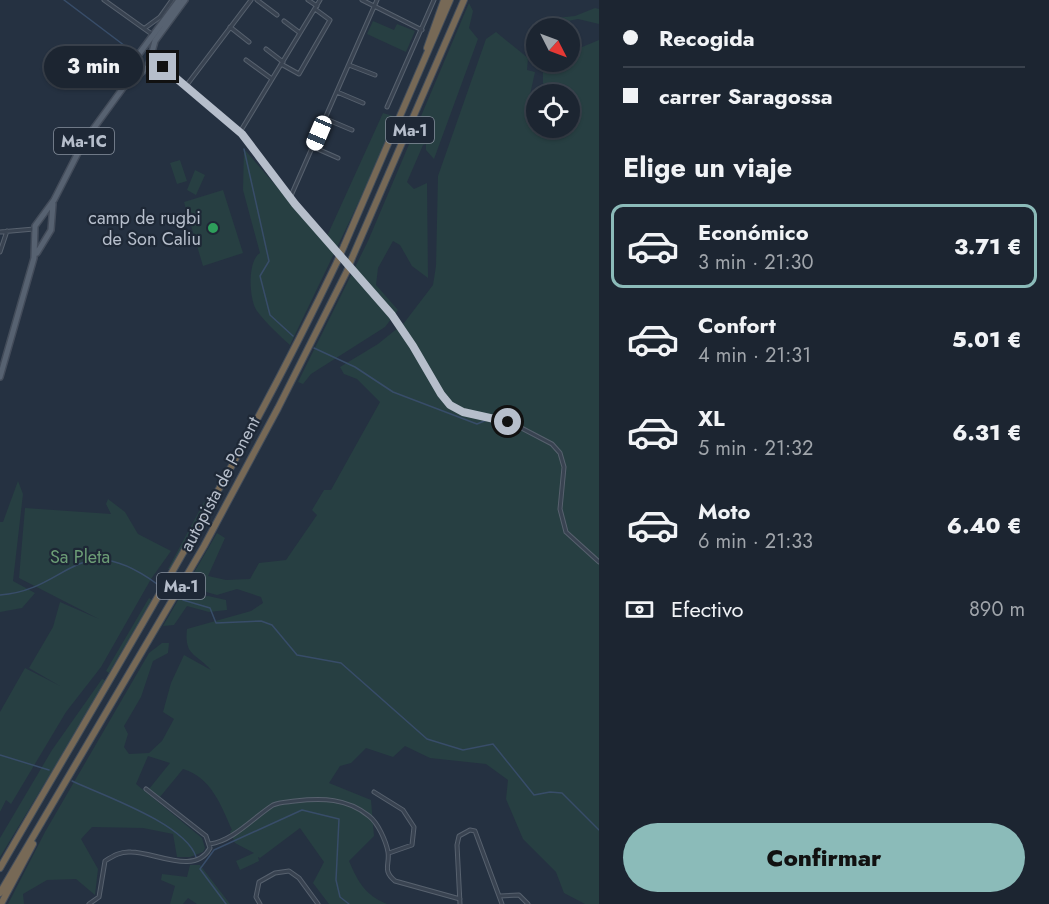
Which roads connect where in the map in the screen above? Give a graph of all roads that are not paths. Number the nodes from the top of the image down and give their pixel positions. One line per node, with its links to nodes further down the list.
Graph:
1 (104, 0): 20 (street)
2 (172, 0): 20 (street)
3 (179, 0): 23 (main road, Ma-1C)
4 (185, 0): 27 (main road, Ma-1C)
5 (251, 0): 19 (street)
6 (257, 0): 17 (street)
7 (308, 0): 15 (street)
8 (321, 0): 15 (street)
9 (362, 0): 16 (street)
10 (377, 0): 16 (street)
11 (434, 0): 21 (street)
12 (444, 0): 44 (highway)
13 (450, 0): 44 (highway, Ma-1)
14 (464, 0): 56 (highway, Ma-1, bridge)
15 (316, 7): 22 (street); 29 (street)
16 (374, 8): 21 (street); 30 (street)
17 (277, 15)
18 (284, 21): 22 (street)
19 (231, 27): 24 (street); 37 (street)
20 (145, 28): 23 (street)
21 (422, 30): 41 (street)
22 (300, 33): 29 (street)
23 (153, 36): 26 (main road, Ma-1C)
24 (249, 42)
25 (266, 49): 29 (street)
26 (143, 51): 27 (main road); 31 (main road, Ma-1C)
27 (152, 56): 32 (main road, Ma-1C); 33 (street)
28 (246, 60): 36 (street)
29 (282, 63): 36 (street)
30 (349, 64): 35 (street); 39 (street)
31 (131, 65): 34 (main road); 38 (main road, Ma-1C)
32 (148, 67): 33 (street); 34 (main road, Ma-1C)
33 (163, 67): 37 (street)
34 (143, 73): 38 (main road, Ma-1C)
35 (375, 75)
36 (272, 79): 45 (street)
37 (186, 86): 45 (street)
38 (123, 88): 49 (main road, Ma-1C)
39 (337, 92): 40 (street); 42 (street)
40 (363, 103)
41 (387, 107)
42 (325, 119): 43 (street); 46 (street)
43 (351, 130)
44 (396, 130): 64 (highway, autopista de Ponent / Ma-1, bridge)
45 (240, 132): 48 (street)
46 (313, 147): 47 (street); 48 (street)
47 (338, 159)
48 (290, 198): 56 (street)
49 (54, 200): 50 (main road, Ma-1C); 51 (main road, Ma-1C)
50 (36, 228): 51 (main road); 51 (main road); 53 (street); 55 (main road, Ma-1C)
51 (51, 230): 55 (main road, Ma-1C)
52 (0, 231): 53 (street)
53 (7, 231): 54 (street)
54 (0, 252)
55 (34, 258): 57 (main road, Ma-1C)
56 (350, 270): 58 (street); 61 (highway, autopista de Ponent / Ma-1)
57 (0, 377)
58 (599, 562)
59 (146, 789): 62 (street)
60 (374, 792): 63 (street)
61 (42, 822): 65 (highway, autopista de Ponent / Ma-1); 68 (highway)
62 (210, 844): 63 (street); 69 (street)
63 (388, 853): 67 (street)
64 (1, 865)
65 (0, 893)
66 (500, 896): 67 (street); 72 (street); 73 (street)
67 (460, 902)
68 (1, 904)
69 (89, 904)
70 (260, 904): 71 (street)
71 (318, 904)
72 (502, 904)
73 (528, 904)

